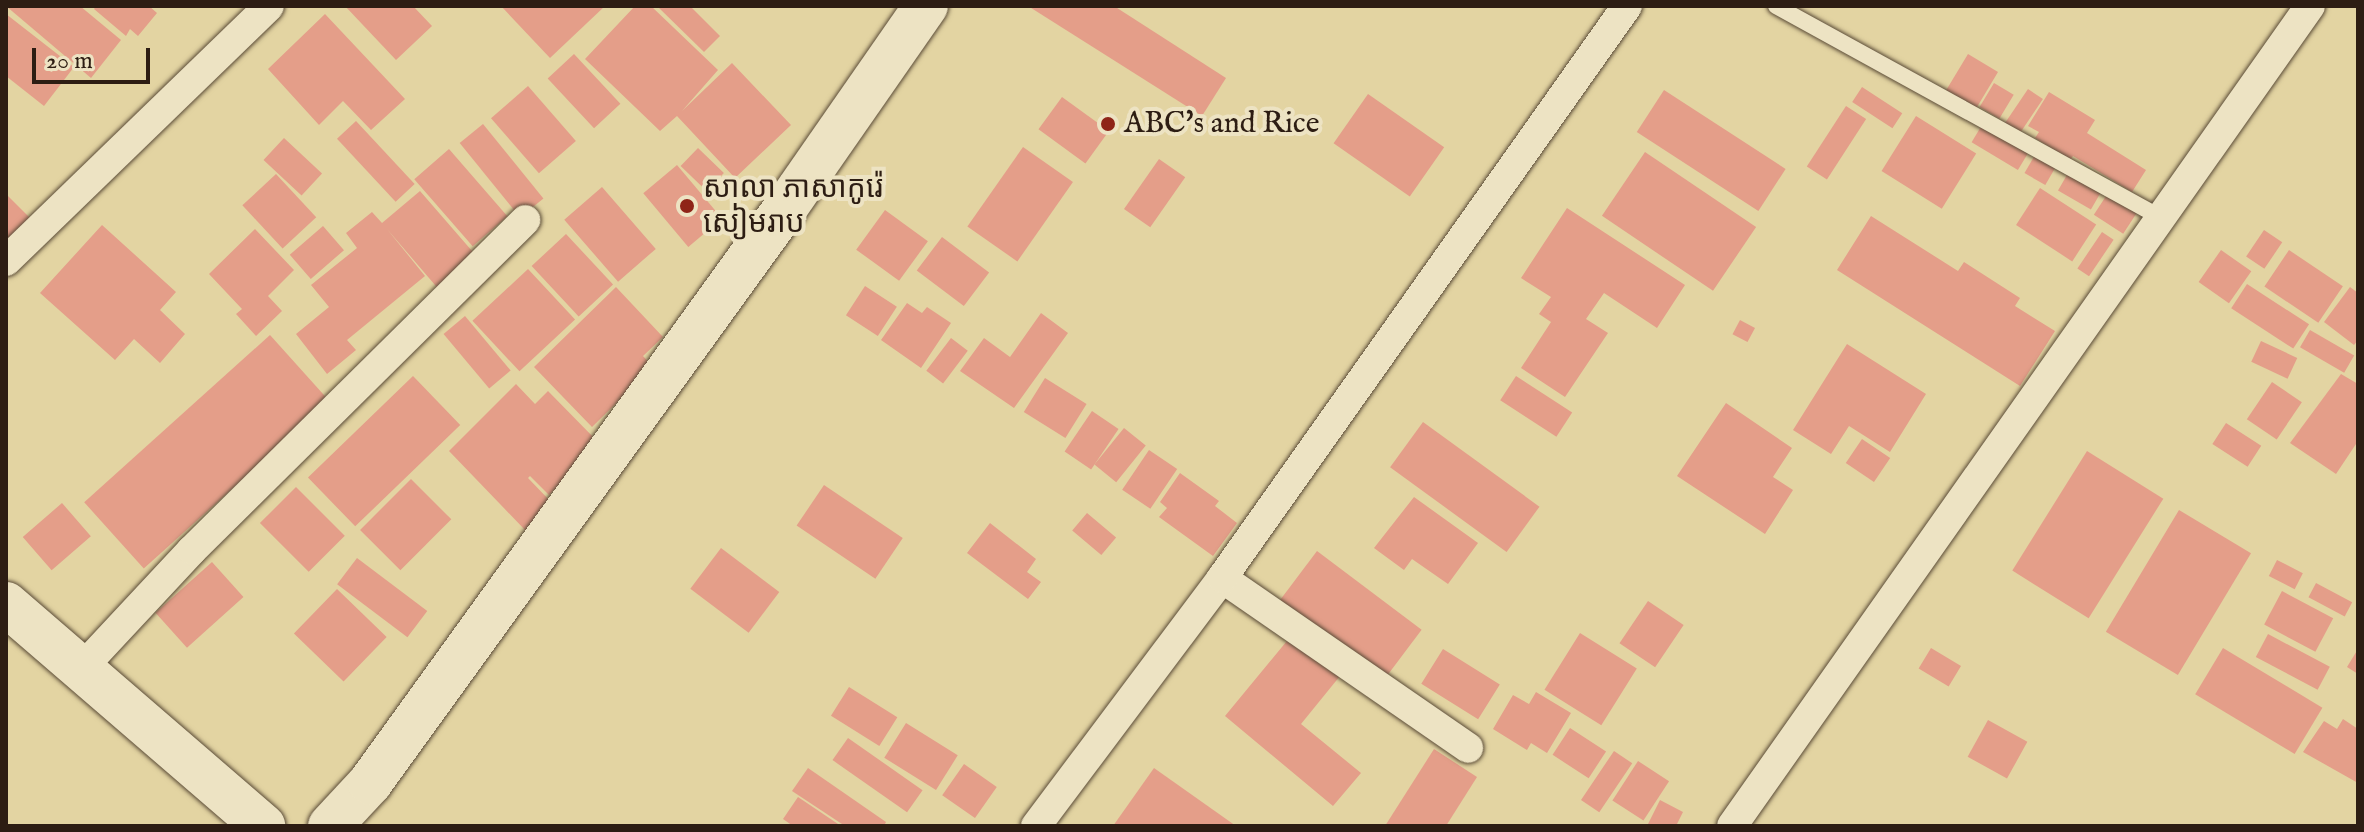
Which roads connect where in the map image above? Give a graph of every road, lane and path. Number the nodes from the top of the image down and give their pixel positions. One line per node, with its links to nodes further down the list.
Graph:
1 (269, 6): 8 (street)
2 (926, 6): 14 (street)
3 (1627, 6): 9 (street)
4 (1776, 6): 6 (lane)
5 (2310, 6): 6 (street)
6 (2161, 218): 16 (street)
7 (525, 220): 11 (street)
8 (6, 261)
9 (1222, 578): 12 (street); 15 (street)
10 (6, 604): 11 (street)
11 (82, 668): 13 (street)
12 (1468, 748)
13 (263, 826)
14 (330, 826)
15 (1036, 826)
16 (1732, 826)

